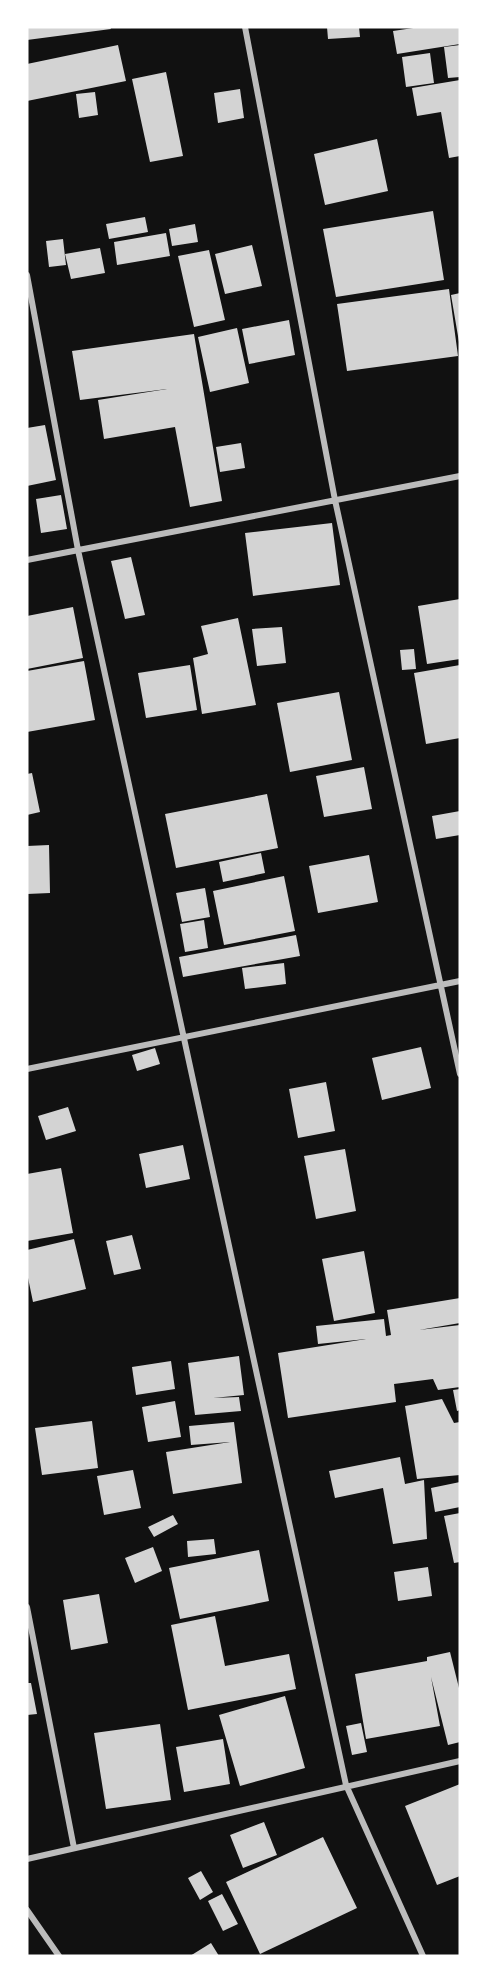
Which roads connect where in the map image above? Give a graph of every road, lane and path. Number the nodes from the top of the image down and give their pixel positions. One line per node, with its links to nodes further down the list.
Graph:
1 (245, 27): 4 (street)
2 (27, 275): 5 (street)
3 (460, 476): 4 (street)
4 (335, 500): 5 (street); 8 (street)
5 (78, 550): 6 (street); 9 (street)
6 (27, 560)
7 (460, 981): 8 (street)
8 (442, 984): 9 (street); 11 (street)
9 (184, 1037): 10 (street); 14 (street)
10 (27, 1069)
11 (460, 1074)
12 (27, 1607): 15 (street)
13 (460, 1761): 14 (street)
14 (346, 1785): 15 (street); 19 (street)
15 (74, 1848): 16 (street)
16 (27, 1859)
17 (27, 1910): 18 (street)
18 (59, 1956)
19 (423, 1956)

